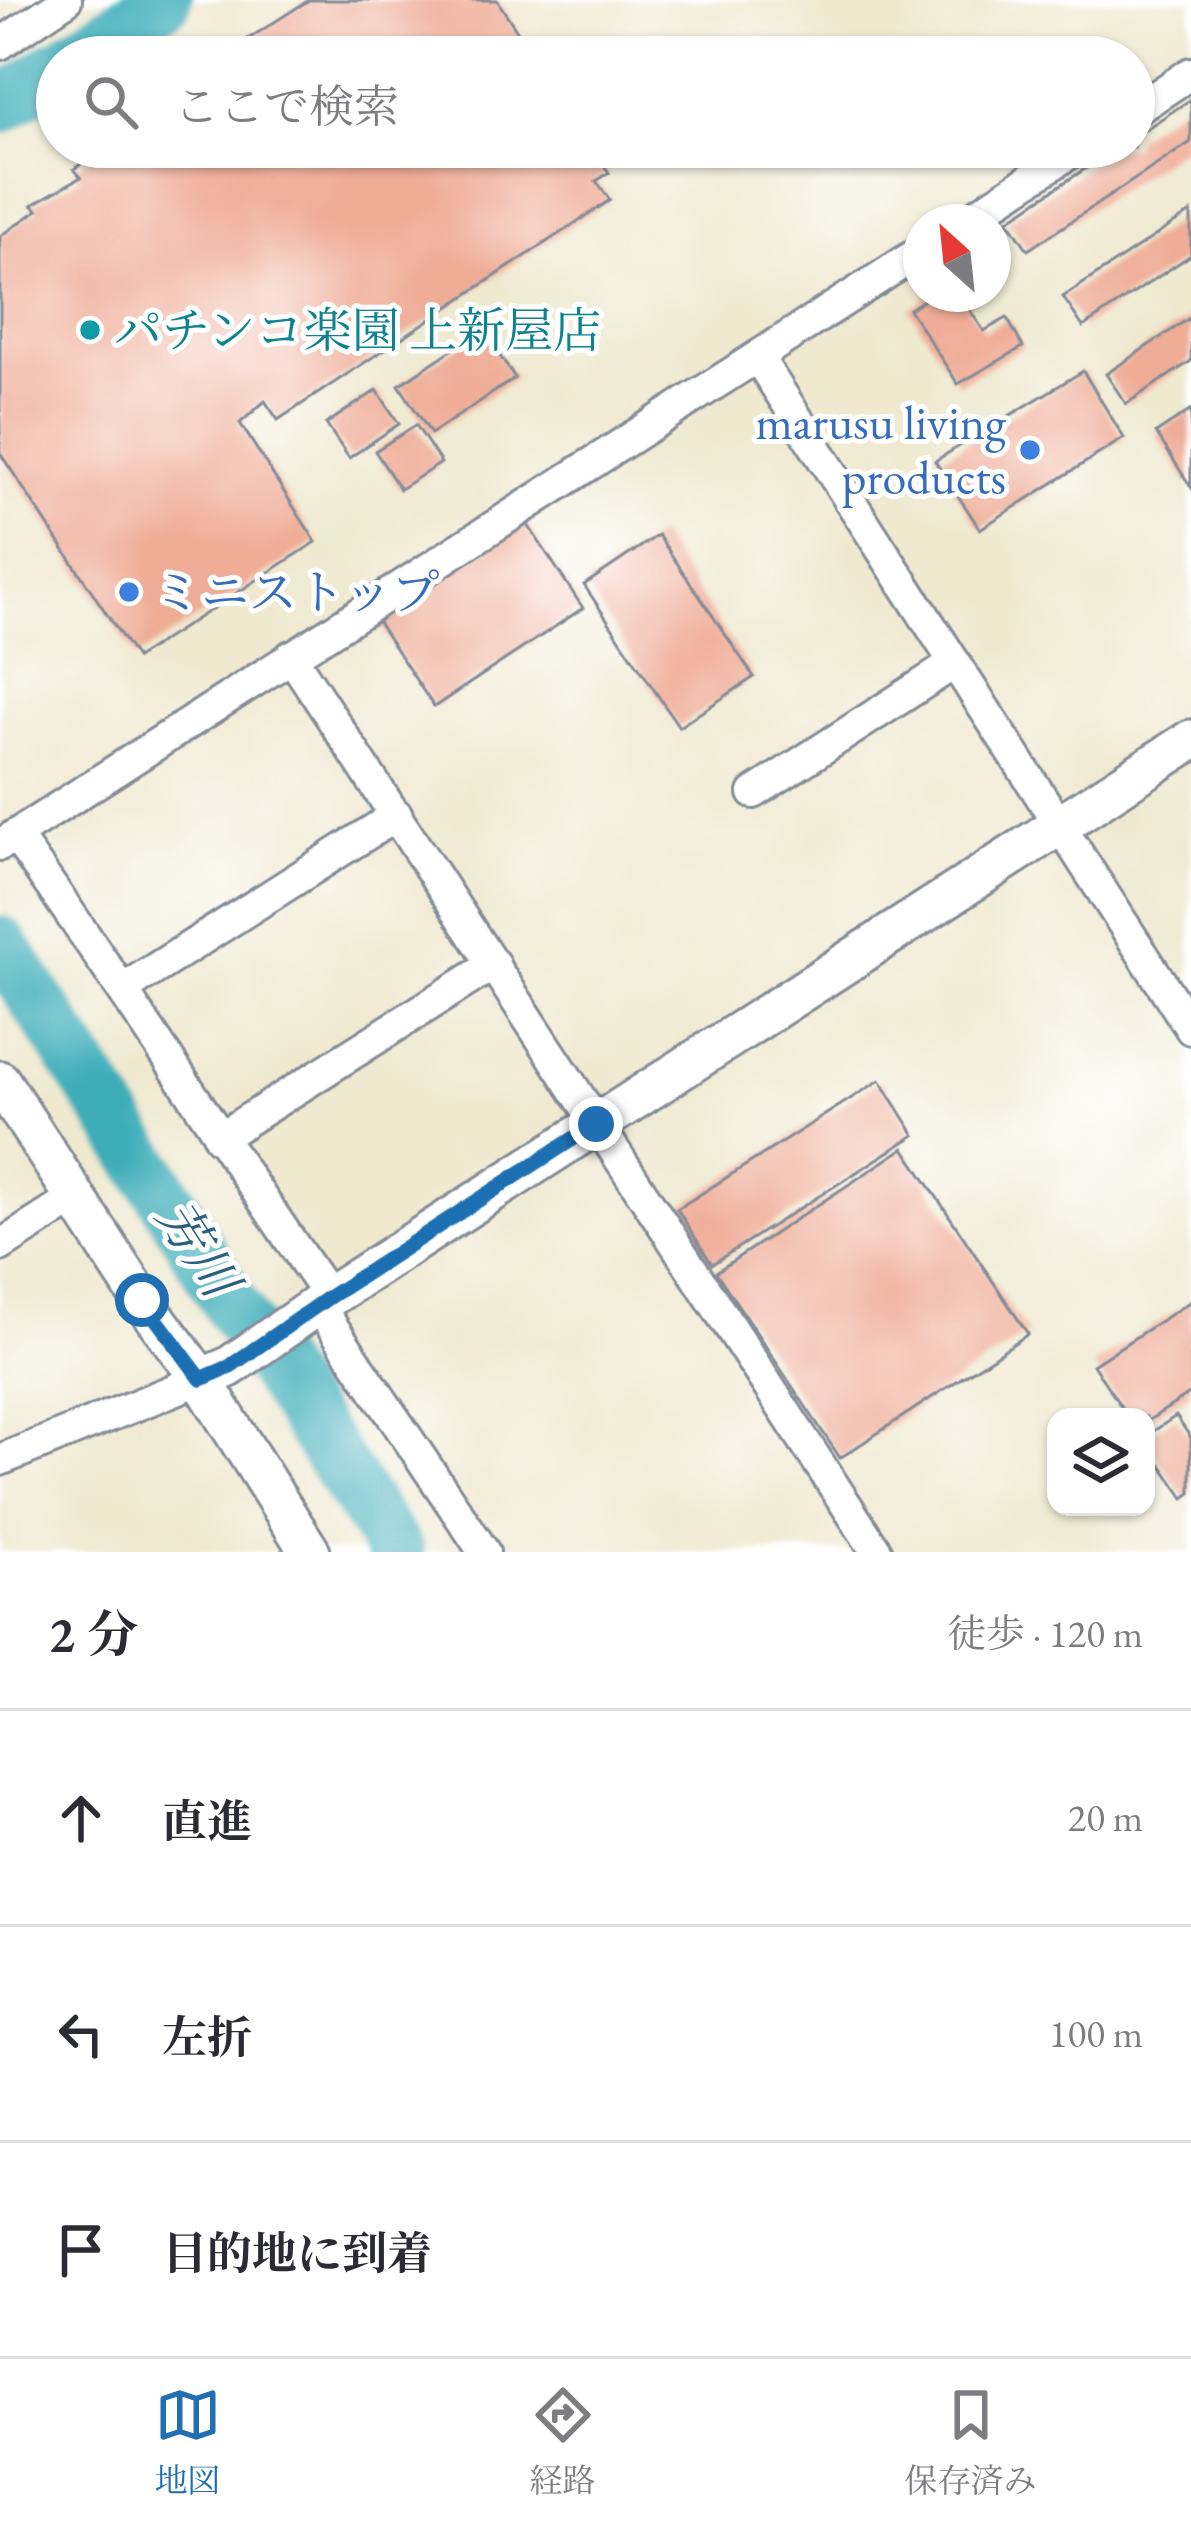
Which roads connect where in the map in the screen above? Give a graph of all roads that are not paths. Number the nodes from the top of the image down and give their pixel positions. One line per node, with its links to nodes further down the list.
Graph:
1 (66, 0): 2 (street)
2 (0, 44)
3 (1191, 73): 4 (street)
4 (1155, 97)
5 (1047, 168): 6 (street)
6 (992, 204)
7 (903, 263): 8 (street)
8 (758, 358): 9 (street); 10 (street)
9 (291, 656): 13 (street); 15 (street)
10 (955, 663): 12 (street); 14 (street)
11 (1191, 740): 14 (street)
12 (754, 794)
13 (397, 815): 16 (street); 17 (street)
14 (1060, 826): 18 (street); 20 (street)
15 (7, 840): 17 (street)
16 (494, 964): 20 (street); 21 (street)
17 (125, 988): 21 (street)
18 (1191, 1029)
19 (0, 1082): 22 (street)
20 (596, 1124): 24 (street); 29 (street)
21 (219, 1138): 24 (street)
22 (75, 1198): 23 (street); 25 (street)
23 (0, 1246)
24 (318, 1305): 25 (street); 28 (street)
25 (215, 1373): 26 (street); 27 (street)
26 (0, 1460)
27 (297, 1547)
28 (484, 1552)
29 (877, 1552)

